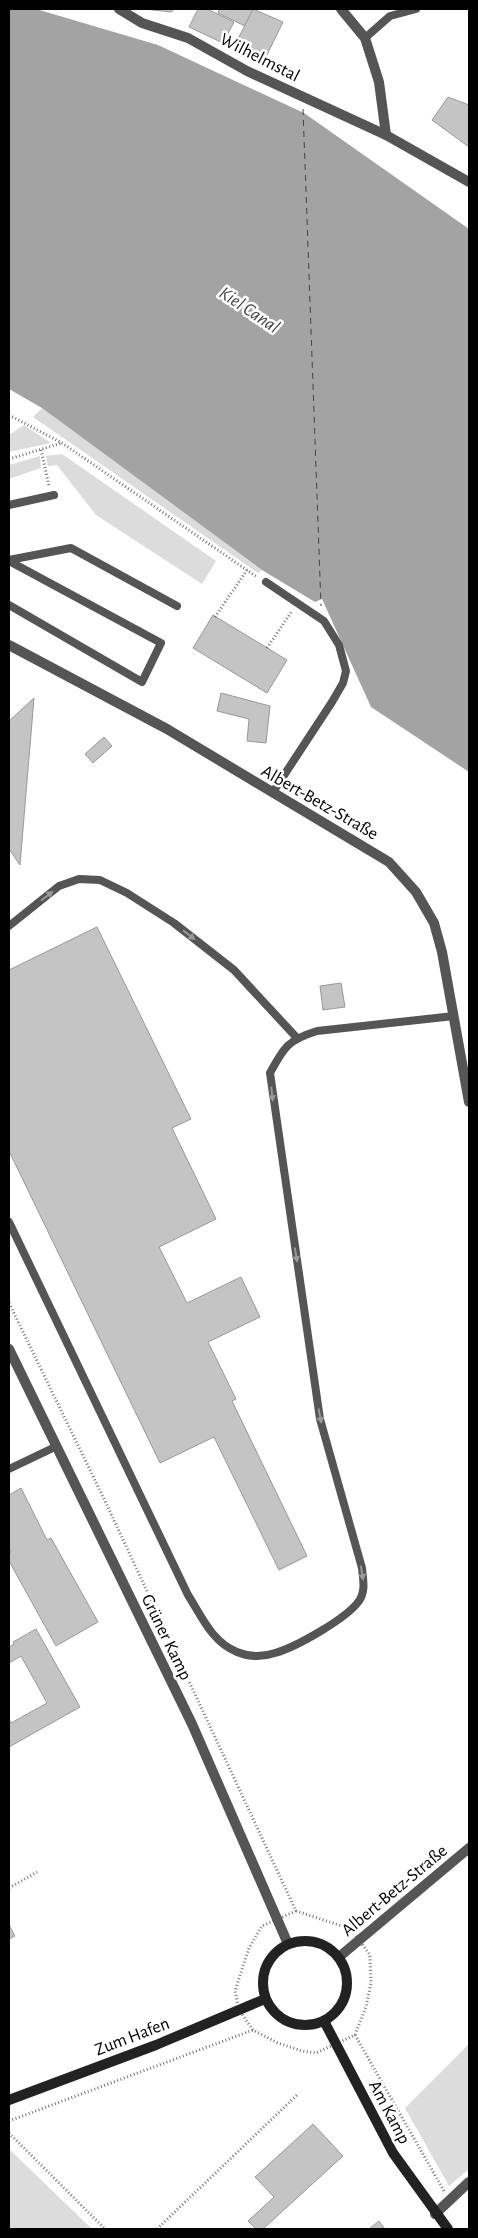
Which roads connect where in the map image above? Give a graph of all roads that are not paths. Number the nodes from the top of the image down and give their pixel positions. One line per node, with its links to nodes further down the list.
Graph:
1 (120, 9): 5 (street, Wilhelmstal)
2 (341, 9): 4 (street)
3 (416, 9): 4 (lane)
4 (365, 38): 5 (street)
5 (386, 135): 6 (street, Wilhelmstal)
6 (469, 182)
7 (52, 495): 8 (lane)
8 (9, 505)
9 (9, 561): 11 (lane); 12 (lane)
10 (266, 582): 14 (lane)
11 (9, 605)
12 (177, 606)
13 (9, 646): 14 (street, Albert-Betz-Straße)
14 (273, 792): 16 (street, Albert-Betz-Straße)
15 (9, 926): 17 (lane, one-way to 17)
16 (454, 1016): 17 (lane); 18 (street, Albert-Betz-Straße)
17 (297, 1038): 20 (lane, one-way to 20)
18 (465, 1054): 19 (street, Albert-Betz-Straße)
19 (469, 1102)
20 (9, 1222)
21 (9, 1350): 22 (street, Grüner Kamp)
22 (55, 1447): 23 (lane); 25 (street, Grüner Kamp)
23 (9, 1469)
24 (469, 1848): 26 (street, Albert-Betz-Straße)
25 (288, 1944): 26 (main road); 27 (main road)
26 (339, 1957): 28 (main road)
27 (265, 1999): 28 (main road); 29 (main road, Zum Hafen)
28 (324, 2021): 31 (main road, Am Kamp)
29 (9, 2100)
30 (469, 2182): 31 (street)
31 (435, 2214): 32 (main road, Am Kamp)
32 (448, 2229)

